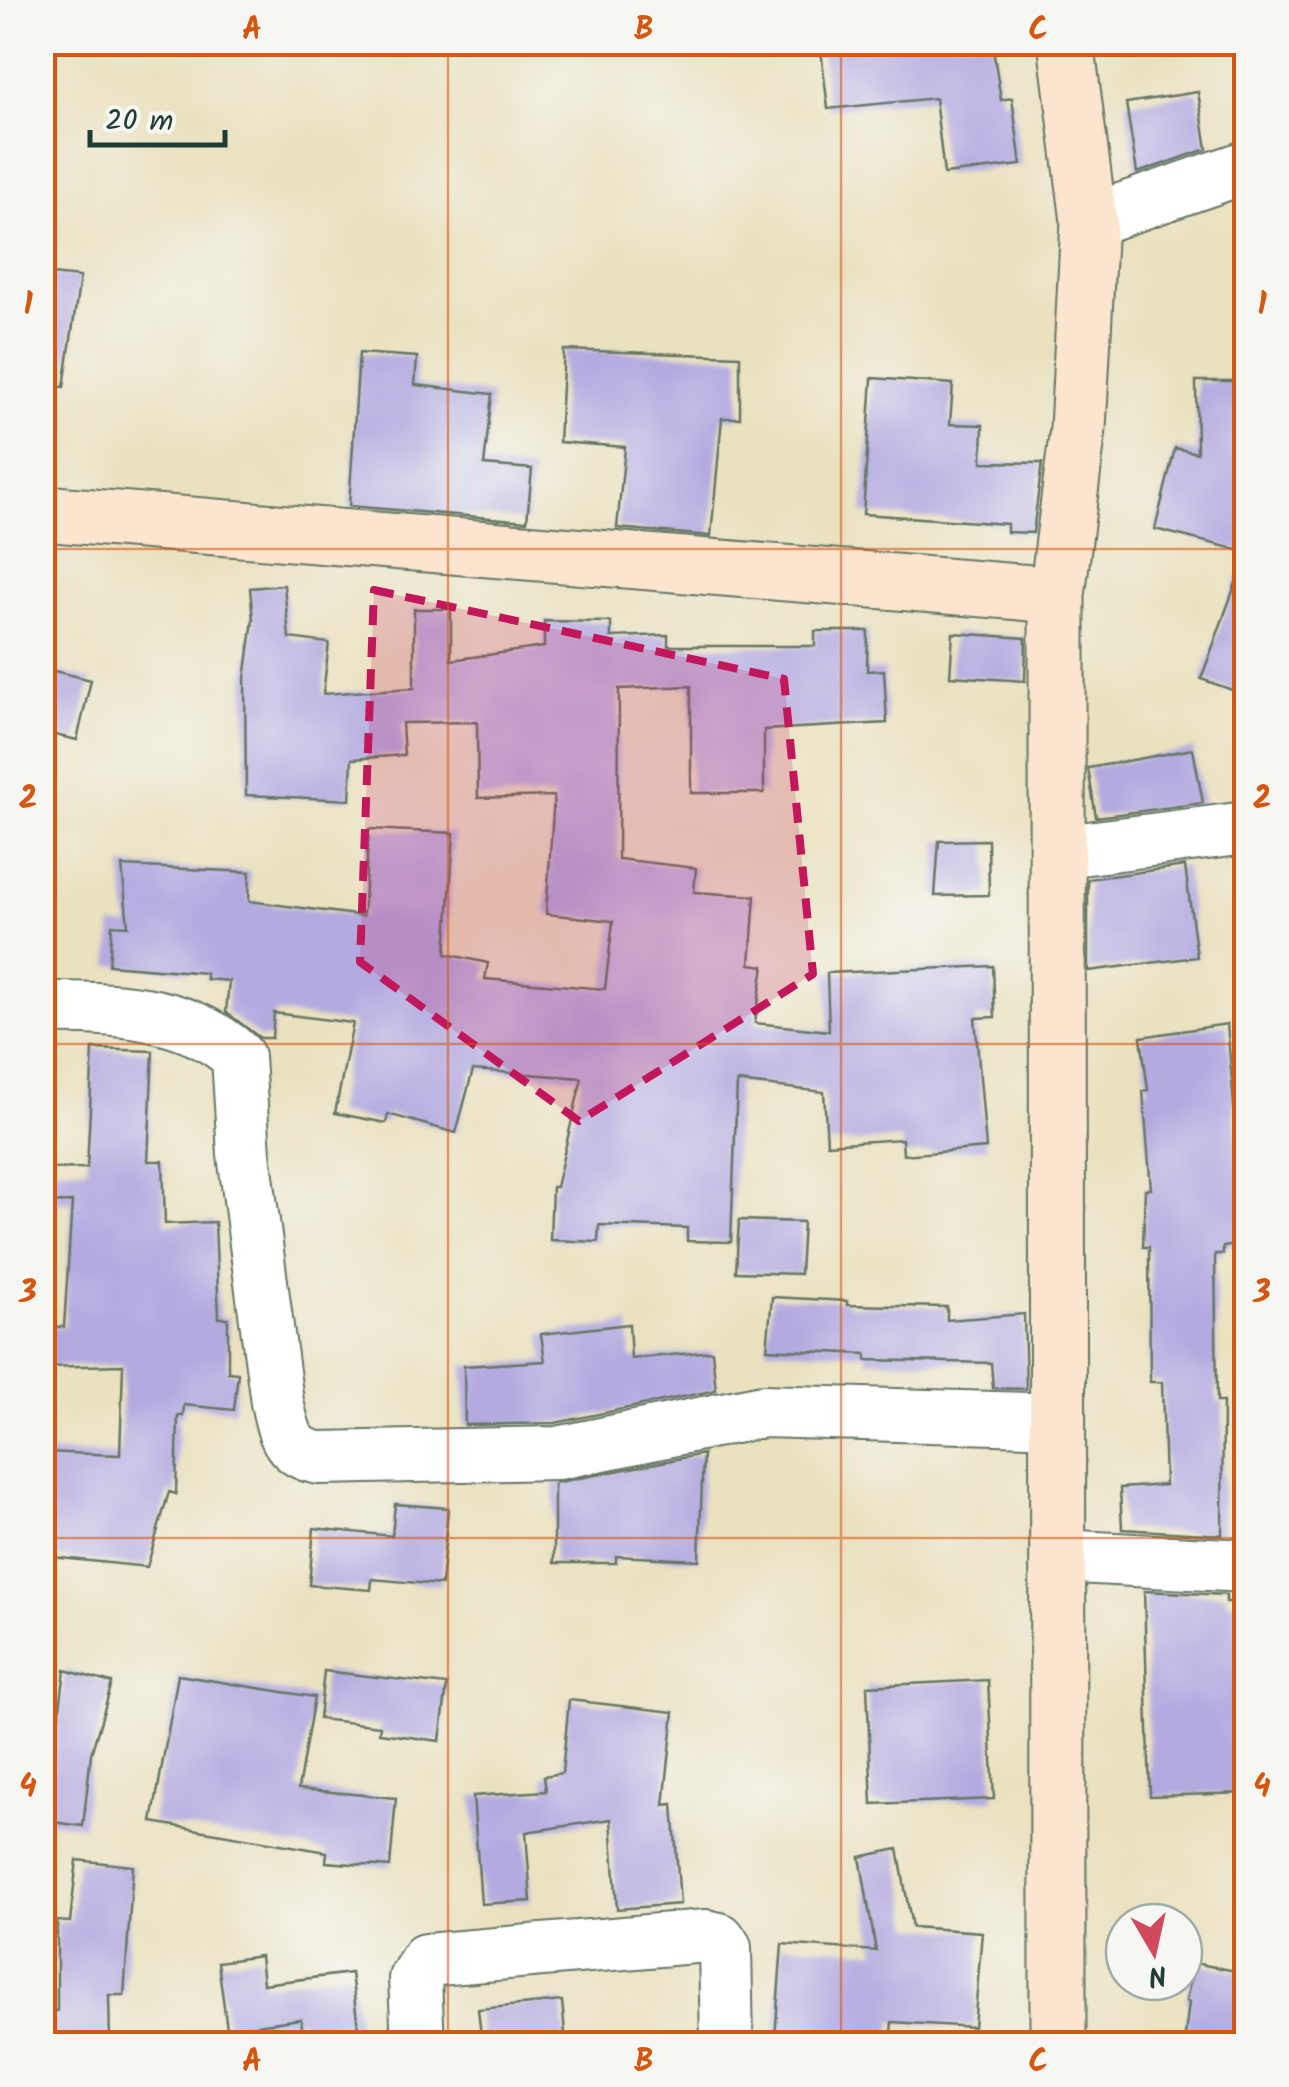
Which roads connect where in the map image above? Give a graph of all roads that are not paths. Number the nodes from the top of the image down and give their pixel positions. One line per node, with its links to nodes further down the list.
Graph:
1 (1066, 42): 3 (main road)
2 (1246, 168): 3 (street)
3 (1090, 221): 5 (main road)
4 (42, 513): 5 (main road)
5 (1057, 595): 7 (main road)
6 (1246, 828): 7 (street)
7 (1056, 852): 9 (main road)
8 (42, 1008): 9 (street)
9 (1059, 1420): 10 (main road)
10 (1058, 1556): 11 (street); 14 (main road)
11 (1246, 1566)
12 (418, 2044): 13 (street)
13 (726, 2044)
14 (1058, 2044)

